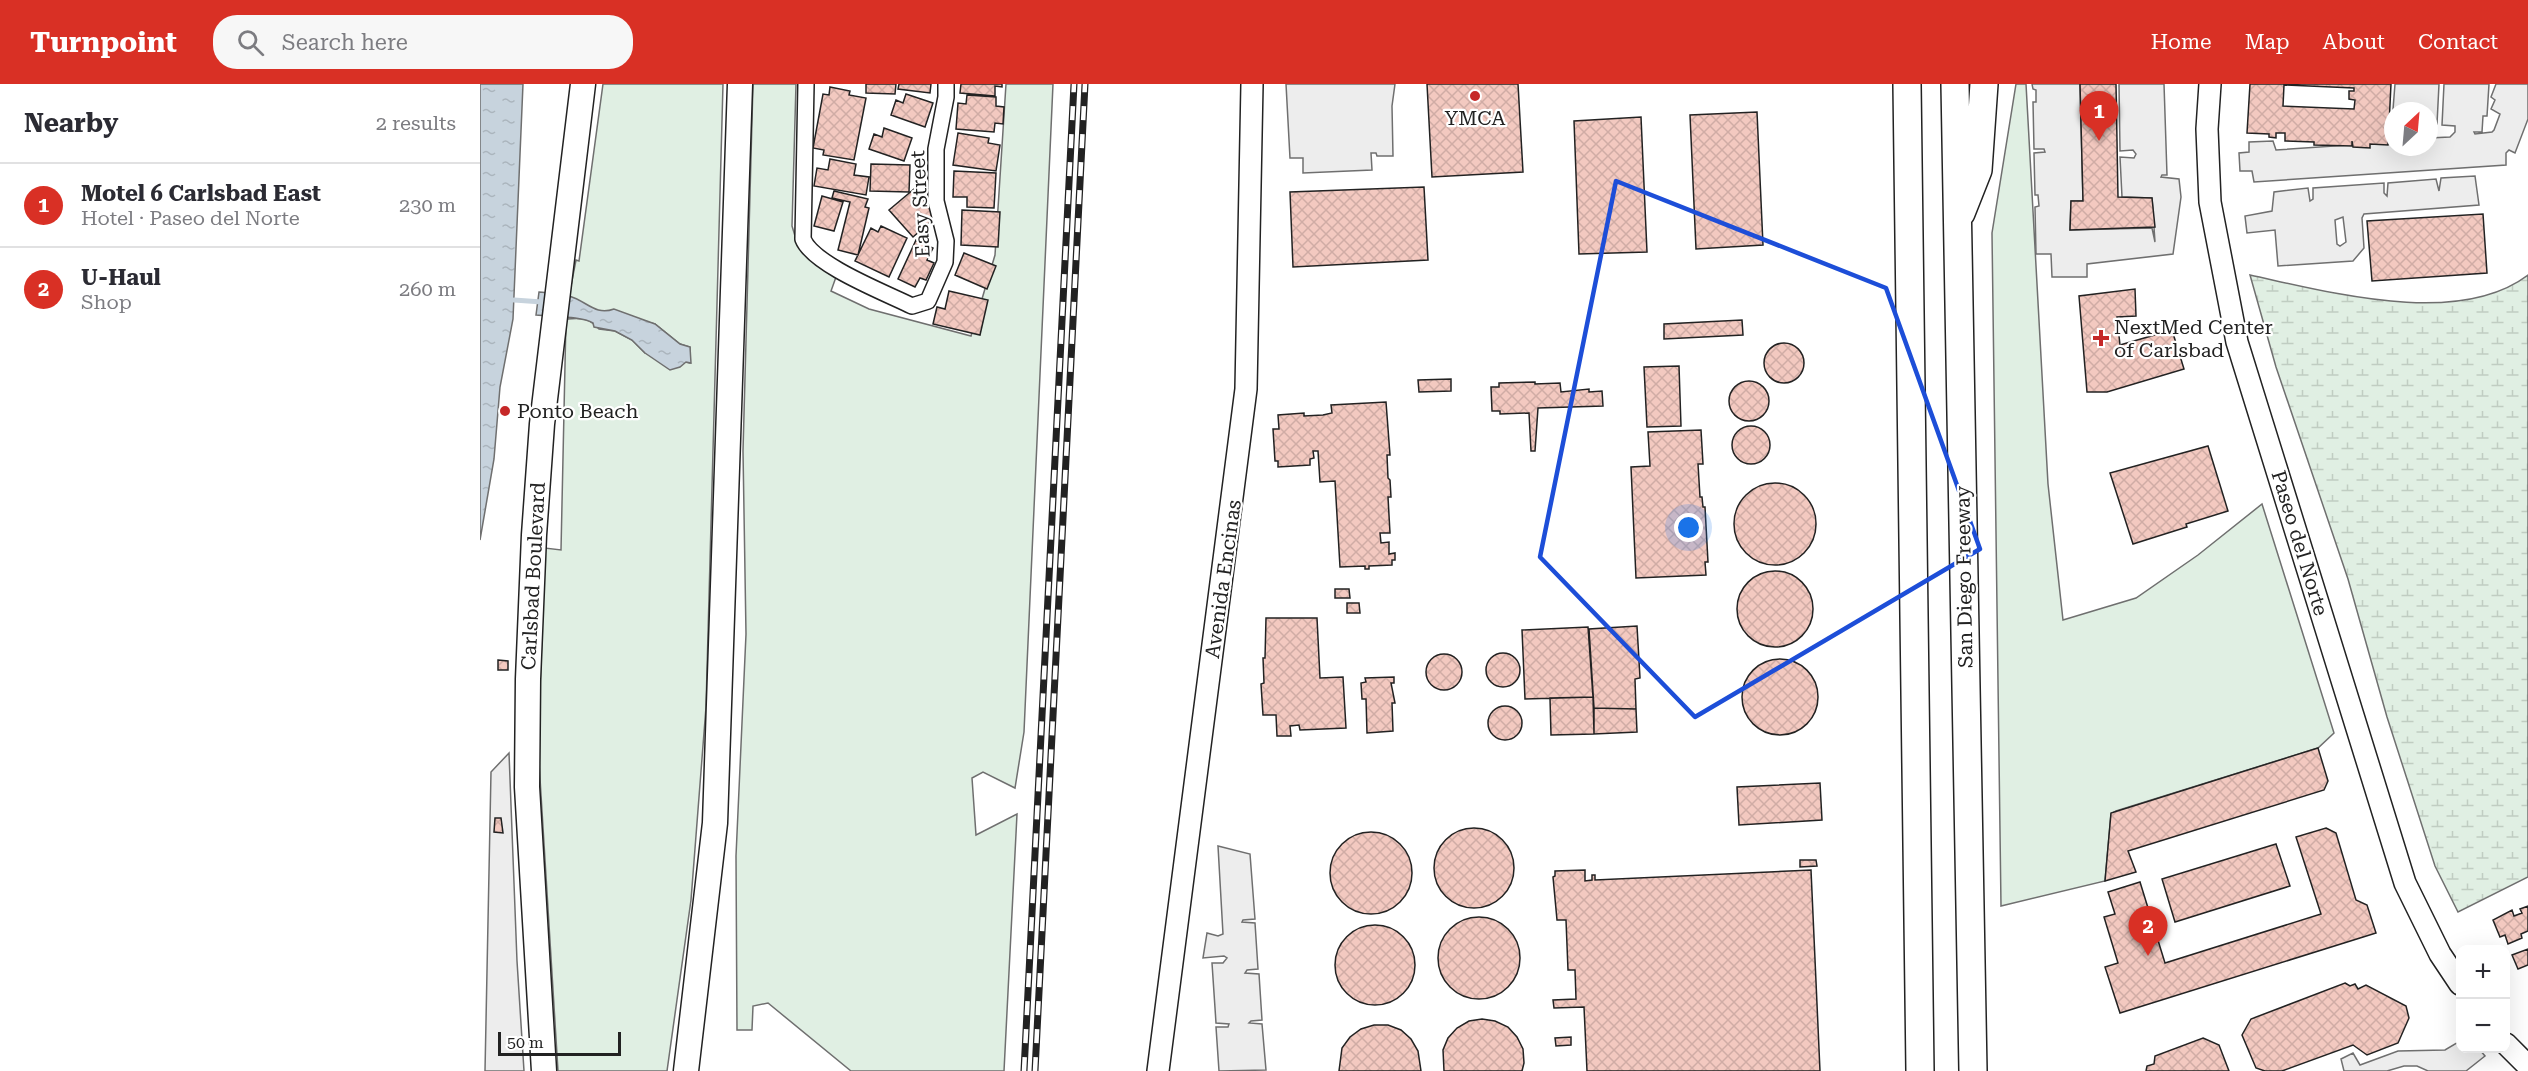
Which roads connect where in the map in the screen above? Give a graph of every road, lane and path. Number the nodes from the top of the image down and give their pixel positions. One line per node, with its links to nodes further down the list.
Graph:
1 (583, 84): 14 (main road, Carlsbad Boulevard)
2 (740, 84): 15 (main road)
3 (806, 84): 4 (street, Easy Street)
4 (946, 84)
5 (1252, 84): 16 (street, Avenida Encinas)
6 (1907, 84): 17 (highway)
7 (1955, 84): 10 (highway, San Diego Freeway)
8 (1984, 84): 10 (highway)
9 (2210, 84): 11 (street, Paseo del Norte)
10 (1956, 225): 18 (highway, San Diego Freeway)
11 (2456, 978)
12 (2510, 1049): 13 (street)
13 (2528, 1066)
14 (544, 1071)
15 (686, 1071)
16 (1158, 1071)
17 (1920, 1071)
18 (1973, 1071)

